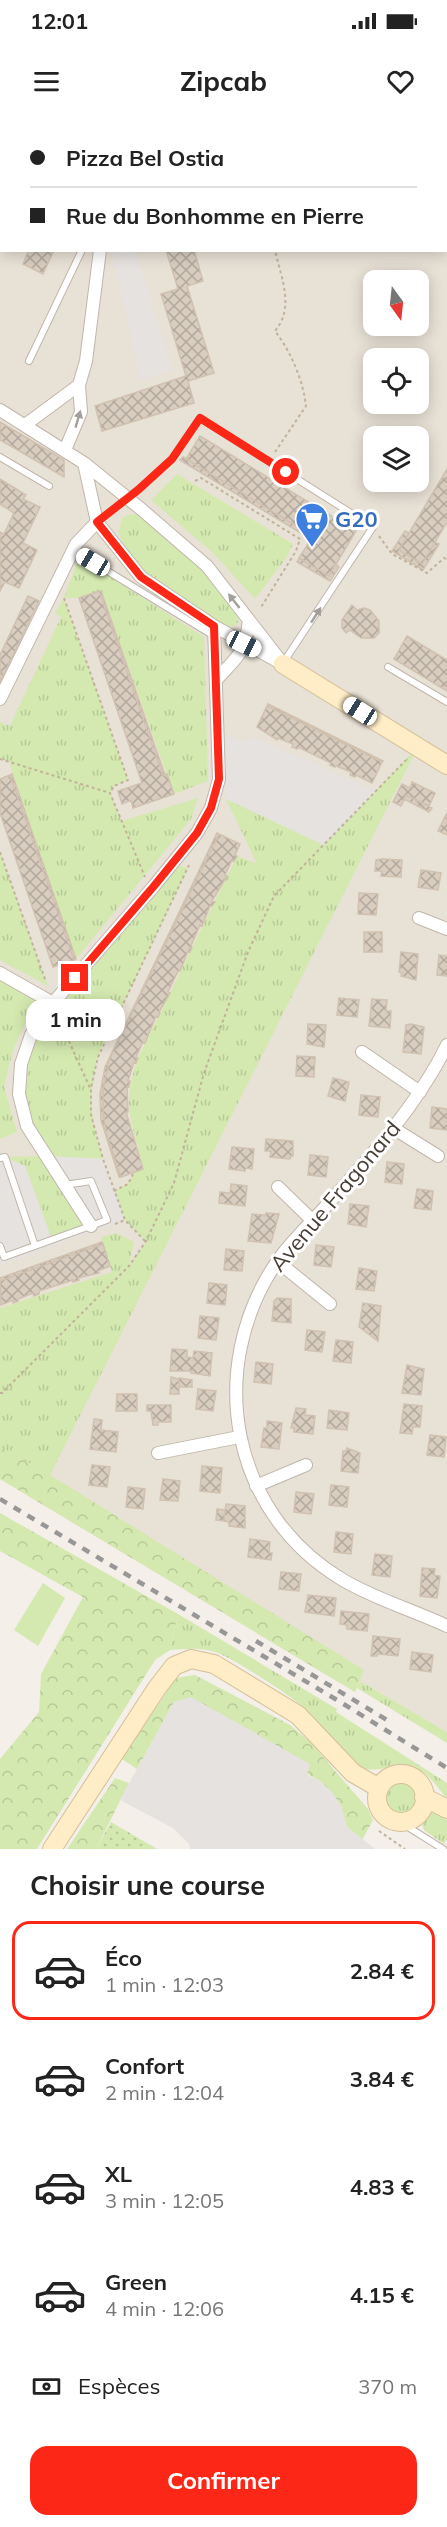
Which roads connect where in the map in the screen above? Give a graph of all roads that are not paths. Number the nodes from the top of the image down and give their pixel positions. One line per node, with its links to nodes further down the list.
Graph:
1 (81, 252): 3 (lane)
2 (100, 252): 4 (street)
3 (29, 361)
4 (79, 385): 6 (street); 7 (street, one-way to 4)
5 (0, 410): 6 (street)
6 (25, 426): 7 (street)
7 (65, 450): 9 (street)
8 (0, 457): 10 (lane)
9 (84, 463): 11 (street); 12 (street)
10 (49, 486)
11 (128, 498): 12 (lane); 14 (street, one-way to 11); 17 (lane, one-way to 11)
12 (97, 522): 13 (street); 15 (street)
13 (73, 550): 15 (lane); 20 (street)
14 (249, 620): 16 (street); 17 (street)
15 (214, 631): 16 (street); 19 (street)
16 (244, 644): 17 (street); 19 (street)
17 (283, 664): 22 (street)
18 (388, 667): 21 (lane)
19 (216, 680): 26 (street)
20 (0, 699)
21 (447, 702)
22 (447, 765)
23 (419, 918): 24 (street)
24 (447, 929)
25 (0, 974): 26 (street)
26 (56, 999): 33 (street)
27 (447, 1045): 29 (street, Avenue Fragonard)
28 (362, 1052): 29 (street)
29 (420, 1092): 30 (street, Avenue Fragonard)
30 (393, 1128): 31 (street); 35 (street, Avenue Fragonard)
31 (438, 1156)
32 (0, 1158): 38 (lane)
33 (65, 1185): 36 (street); 36 (lane)
34 (278, 1187): 35 (street)
35 (313, 1221): 39 (street, Avenue Fragonard)
36 (92, 1226): 38 (lane)
37 (0, 1246): 38 (lane)
38 (35, 1246)
39 (277, 1261): 40 (street); 41 (street, Avenue Fragonard)
40 (330, 1305)
41 (239, 1437): 42 (street); 44 (street, Avenue Fragonard)
42 (158, 1453)
43 (306, 1466): 44 (street)
44 (256, 1486): 45 (street, Avenue Fragonard)
45 (447, 1624)
46 (379, 1788): 47 (street); 49 (street); 50 (street)
47 (424, 1797): 48 (street); 49 (street)
48 (447, 1809)
49 (400, 1822): 51 (lane)
50 (52, 1849)
51 (443, 1849)

